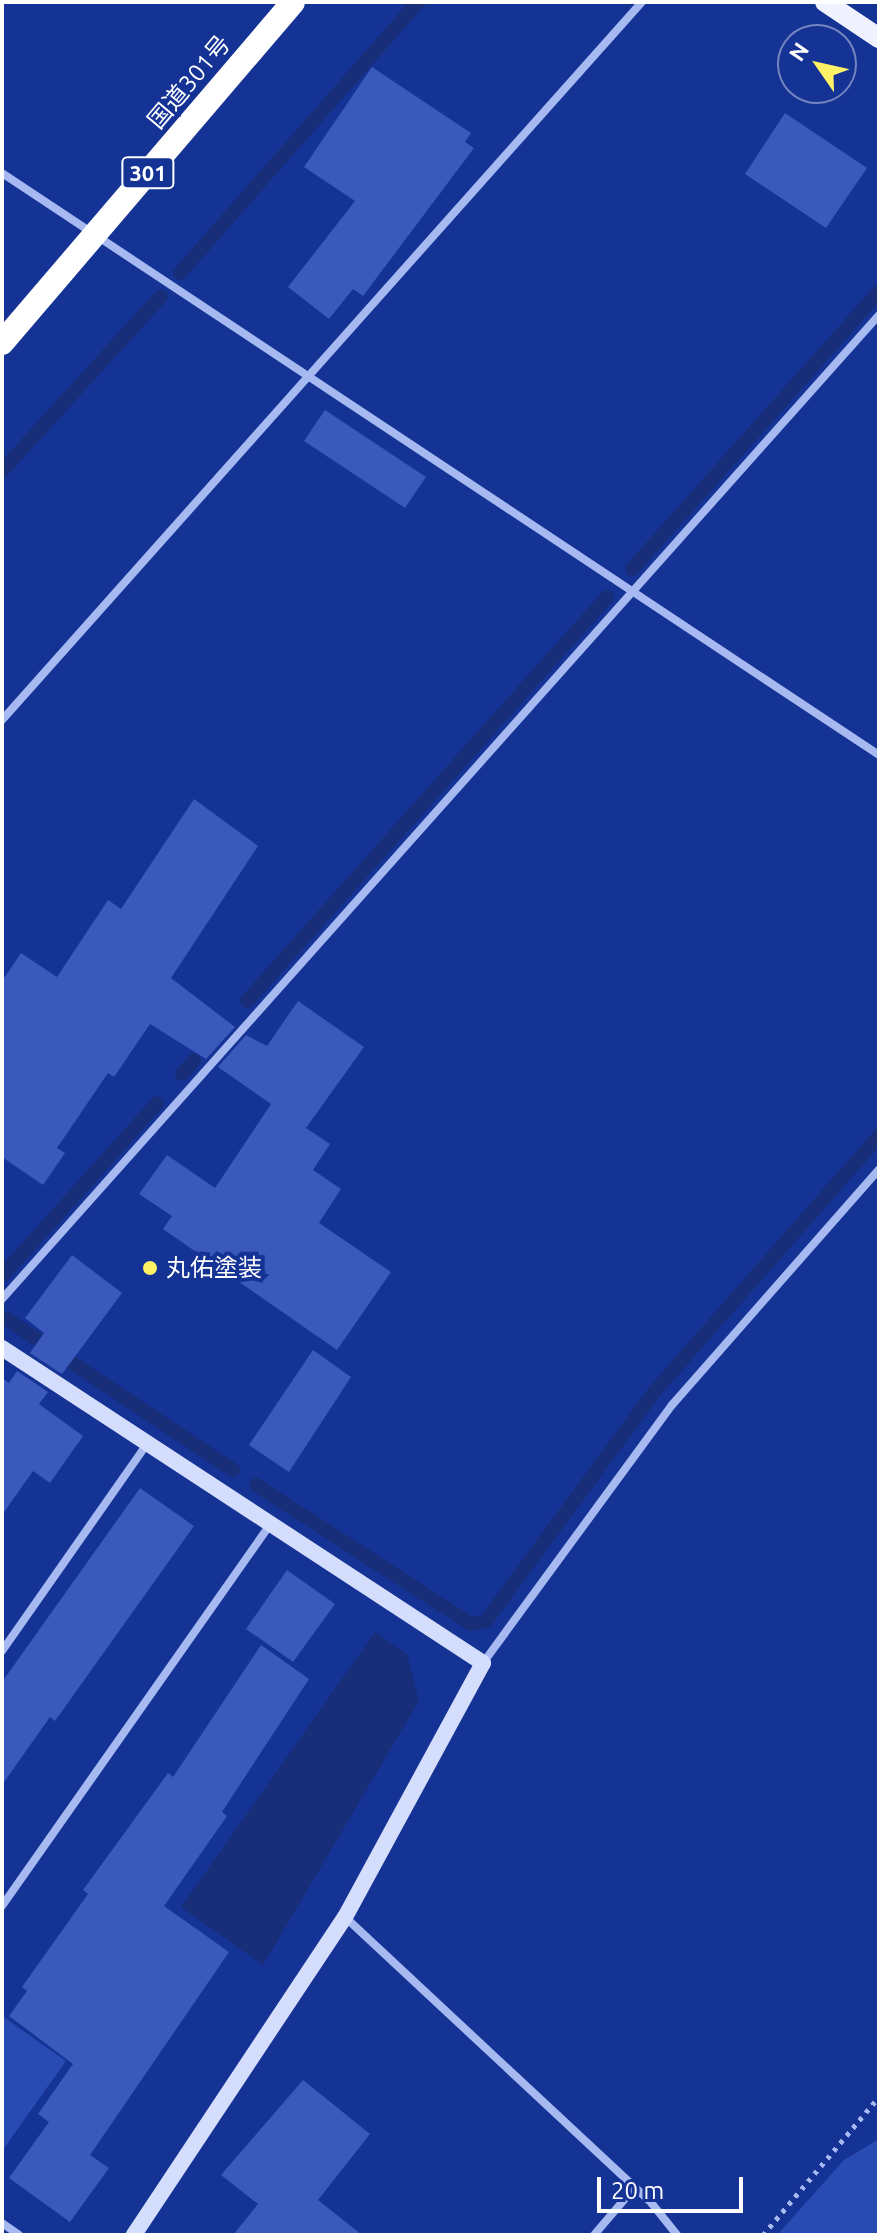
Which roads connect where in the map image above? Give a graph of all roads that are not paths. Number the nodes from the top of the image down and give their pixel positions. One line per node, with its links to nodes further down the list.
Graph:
1 (293, 2): 6 (highway, 国道301号 / 301)
2 (642, 2): 9 (street)
3 (825, 2): 4 (main road)
4 (879, 38)
5 (2, 173): 6 (street)
6 (96, 235): 8 (highway, 国道301号 / 301); 9 (street)
7 (879, 315): 10 (street)
8 (2, 343)
9 (309, 376): 10 (street); 11 (street)
10 (633, 592): 12 (street); 14 (street)
11 (2, 720)
12 (879, 755)
13 (879, 1169): 19 (street)
14 (2, 1299)
15 (2, 1348): 16 (street)
16 (147, 1444): 17 (street); 18 (street)
17 (270, 1525): 19 (street); 20 (street)
18 (2, 1651)
19 (483, 1663): 21 (street)
20 (2, 1906)
21 (345, 1917): 22 (street); 25 (street)
22 (635, 2187): 26 (street); 27 (street)
23 (2, 2223): 24 (street)
24 (19, 2235)
25 (134, 2235)
26 (594, 2235)
27 (677, 2235)

